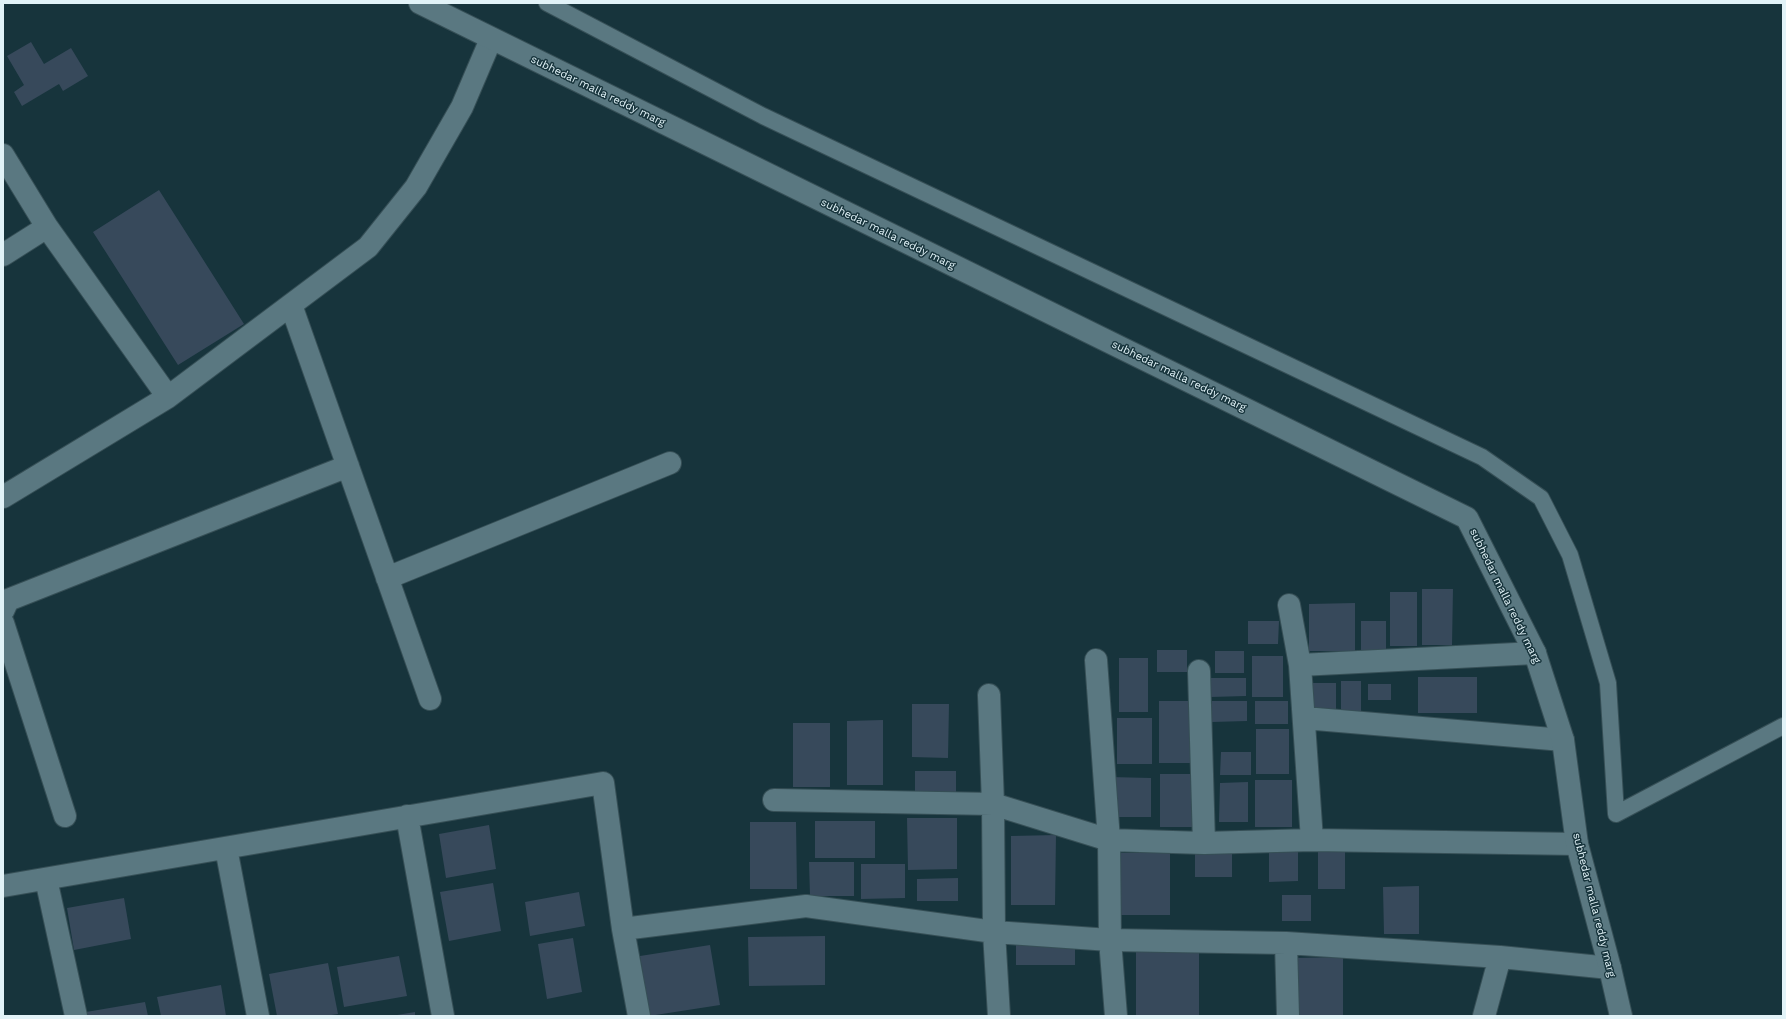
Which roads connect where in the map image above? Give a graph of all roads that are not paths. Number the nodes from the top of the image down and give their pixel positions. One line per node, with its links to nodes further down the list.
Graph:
1 (420, 3): 3 (street, subhedar malla reddy marg)
2 (547, 3): 24 (lane)
3 (491, 39): 7 (street); 16 (street, subhedar malla reddy marg)
4 (3, 155): 5 (street)
5 (47, 227): 6 (street); 8 (street)
6 (3, 254)
7 (291, 305): 8 (street); 10 (street)
8 (168, 397): 11 (street)
9 (670, 463): 12 (street)
10 (348, 466): 12 (street); 14 (street)
11 (3, 497)
12 (387, 578): 22 (street)
13 (1289, 605): 19 (street)
14 (3, 611)
15 (3, 623): 17 (street)
16 (1535, 653): 19 (street); 25 (street, subhedar malla reddy marg)
17 (8, 660): 28 (street)
18 (1096, 660): 30 (street)
19 (1300, 665): 23 (street)
20 (1199, 671): 32 (street)
21 (989, 695): 27 (street)
22 (430, 699)
23 (1304, 718): 25 (street); 31 (street)
24 (1783, 726)
25 (1563, 740): 33 (street, subhedar malla reddy marg)
26 (774, 800): 27 (street)
27 (993, 804): 30 (street); 38 (street)
28 (65, 816)
29 (407, 816): 34 (street); 37 (street); 45 (street)
30 (1109, 840): 32 (street); 39 (street)
31 (1312, 840): 32 (street); 33 (street)
32 (1204, 842)
33 (1577, 844): 42 (street, subhedar malla reddy marg)
34 (226, 848): 35 (street); 44 (street)
35 (46, 879): 36 (street); 43 (street)
36 (3, 886)
37 (623, 929): 38 (street); 46 (street)
38 (994, 932): 39 (street); 47 (street)
39 (1110, 940): 40 (street); 48 (street)
40 (1286, 943): 41 (street); 49 (street)
41 (1500, 957): 42 (street); 50 (street)
42 (1610, 968): 51 (street, subhedar malla reddy marg)
43 (76, 1016)
44 (258, 1016)
45 (443, 1016)
46 (639, 1016)
47 (999, 1016)
48 (1116, 1016)
49 (1288, 1016)
50 (1484, 1016)
51 (1621, 1016)

